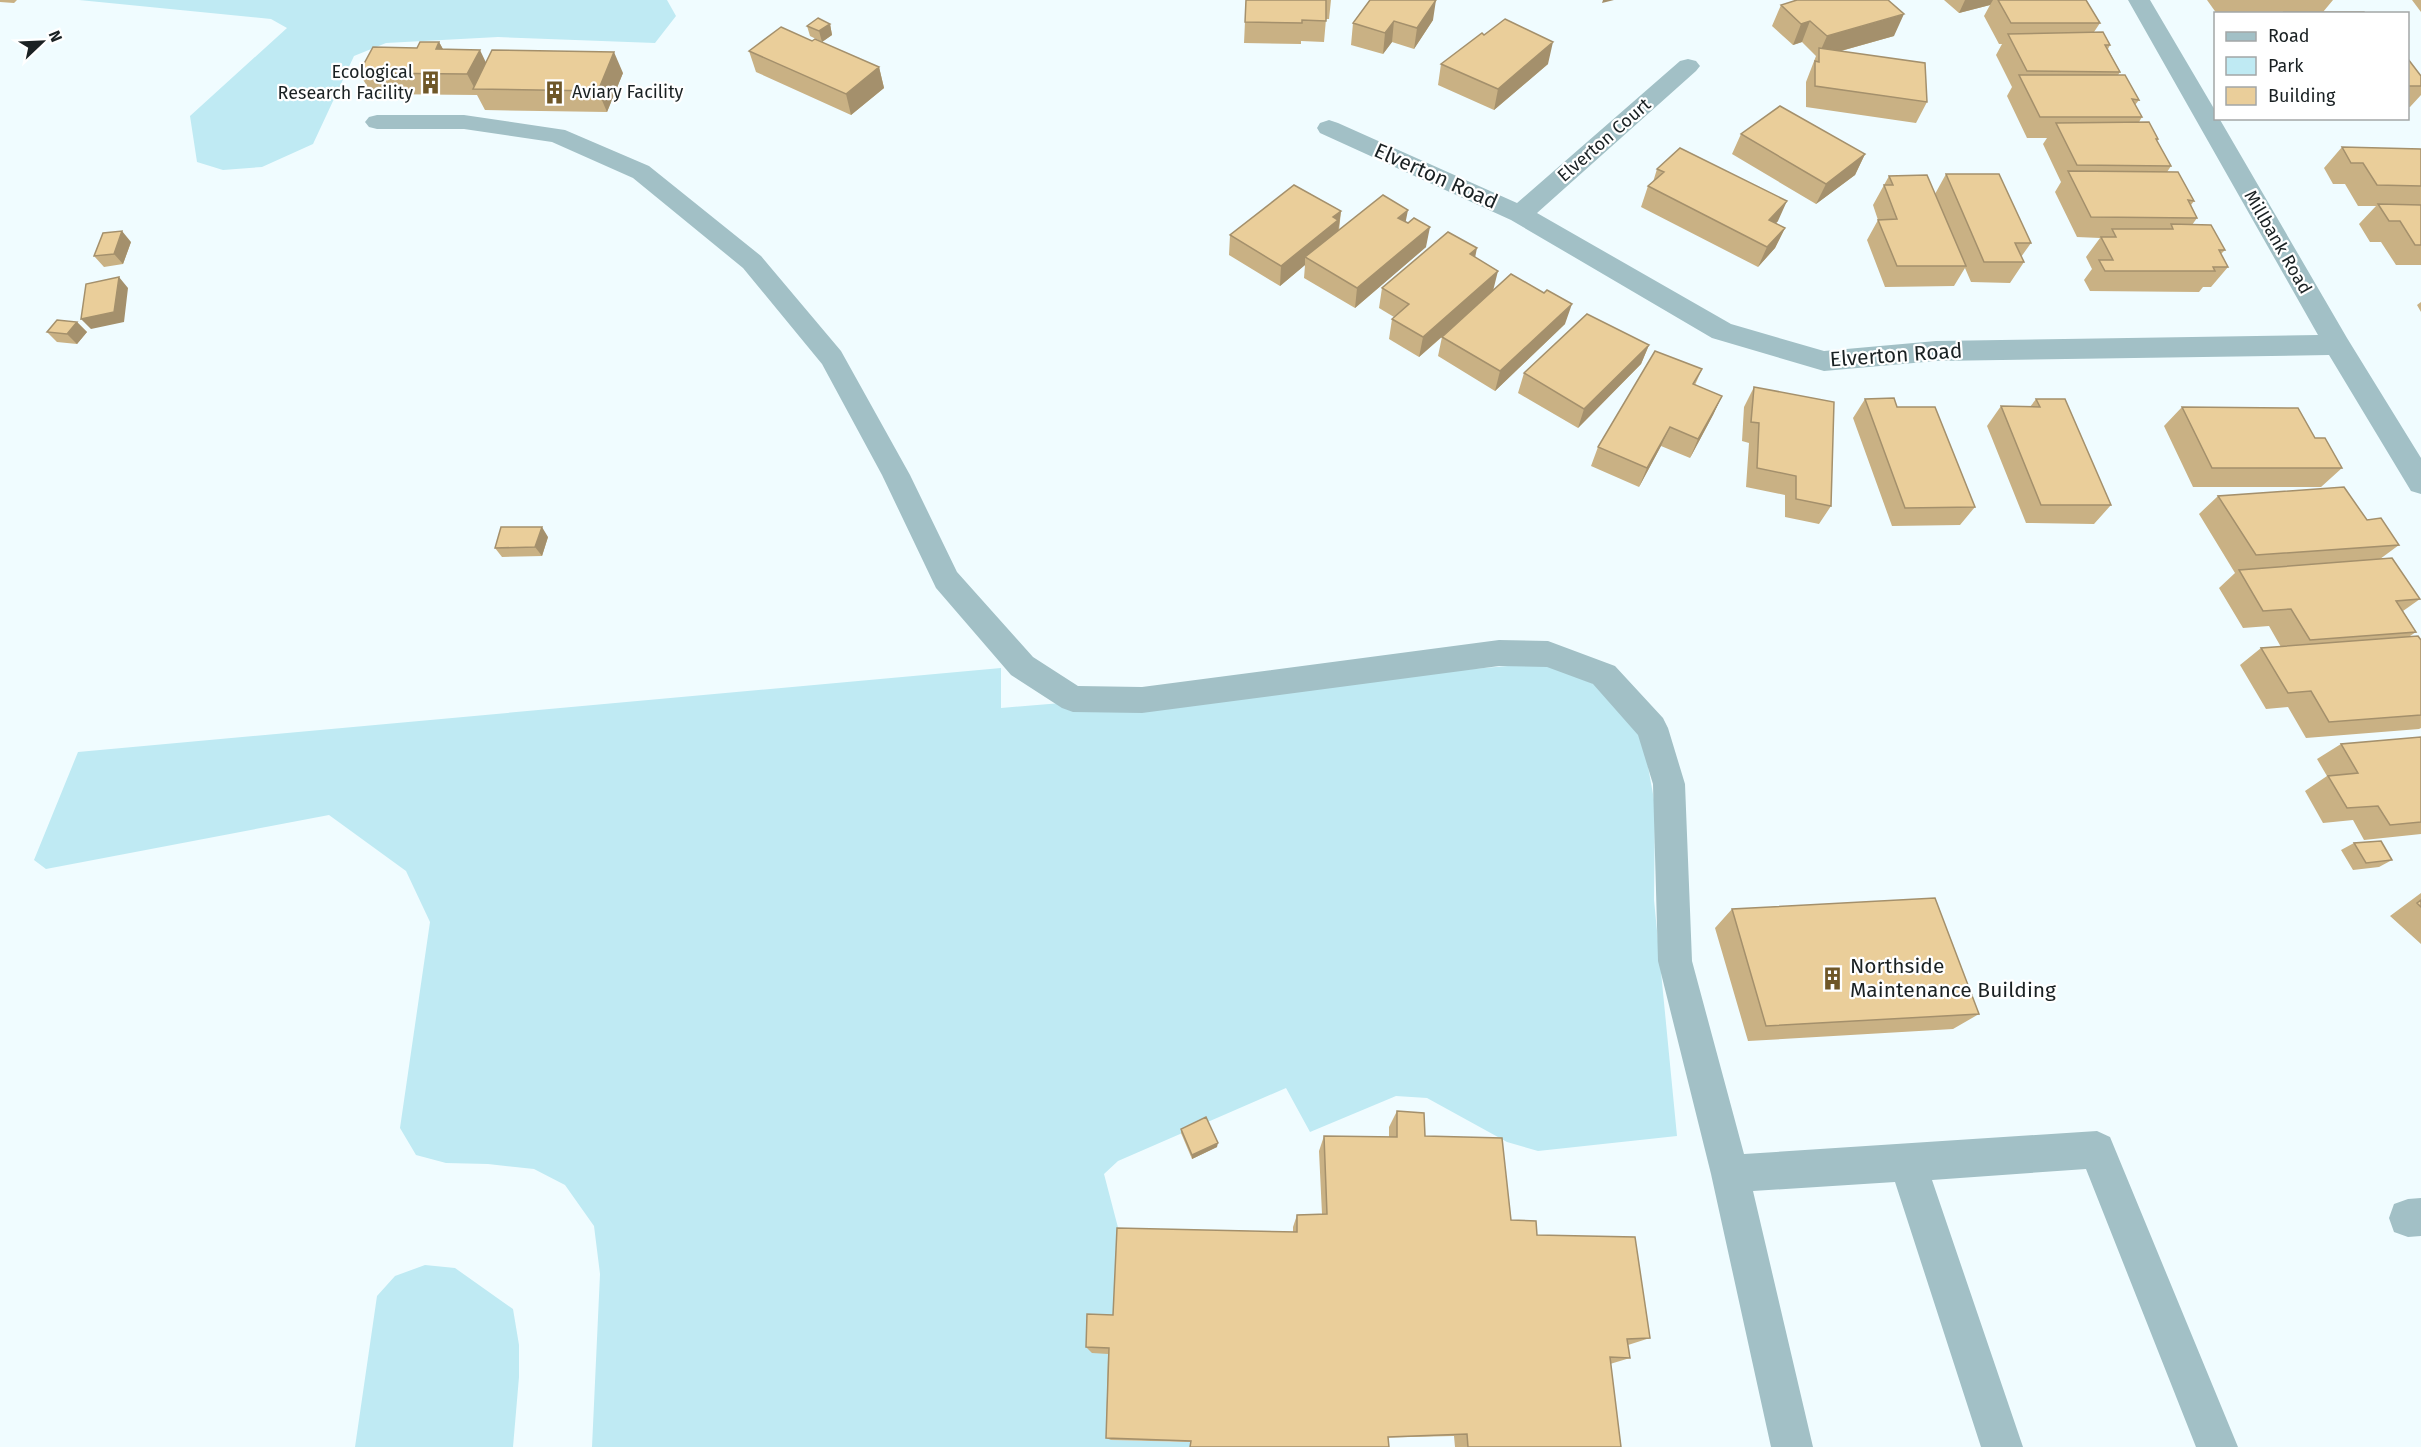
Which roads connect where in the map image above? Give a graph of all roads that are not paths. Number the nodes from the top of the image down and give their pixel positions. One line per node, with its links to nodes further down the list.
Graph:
1 (2139, 0): 6 (street, Millbank Road)
2 (1689, 66): 5 (street, Elverton Court)
3 (377, 122): 9 (lane)
4 (1329, 128): 5 (street, Elverton Road)
5 (1521, 214): 6 (street, Elverton Road)
6 (2337, 345): 7 (street, Millbank Road)
7 (2421, 483)
8 (1908, 1163): 9 (lane); 11 (lane); 12 (lane)
9 (1730, 1174): 10 (lane)
10 (1792, 1447)
11 (2002, 1447)
12 (2217, 1447)

